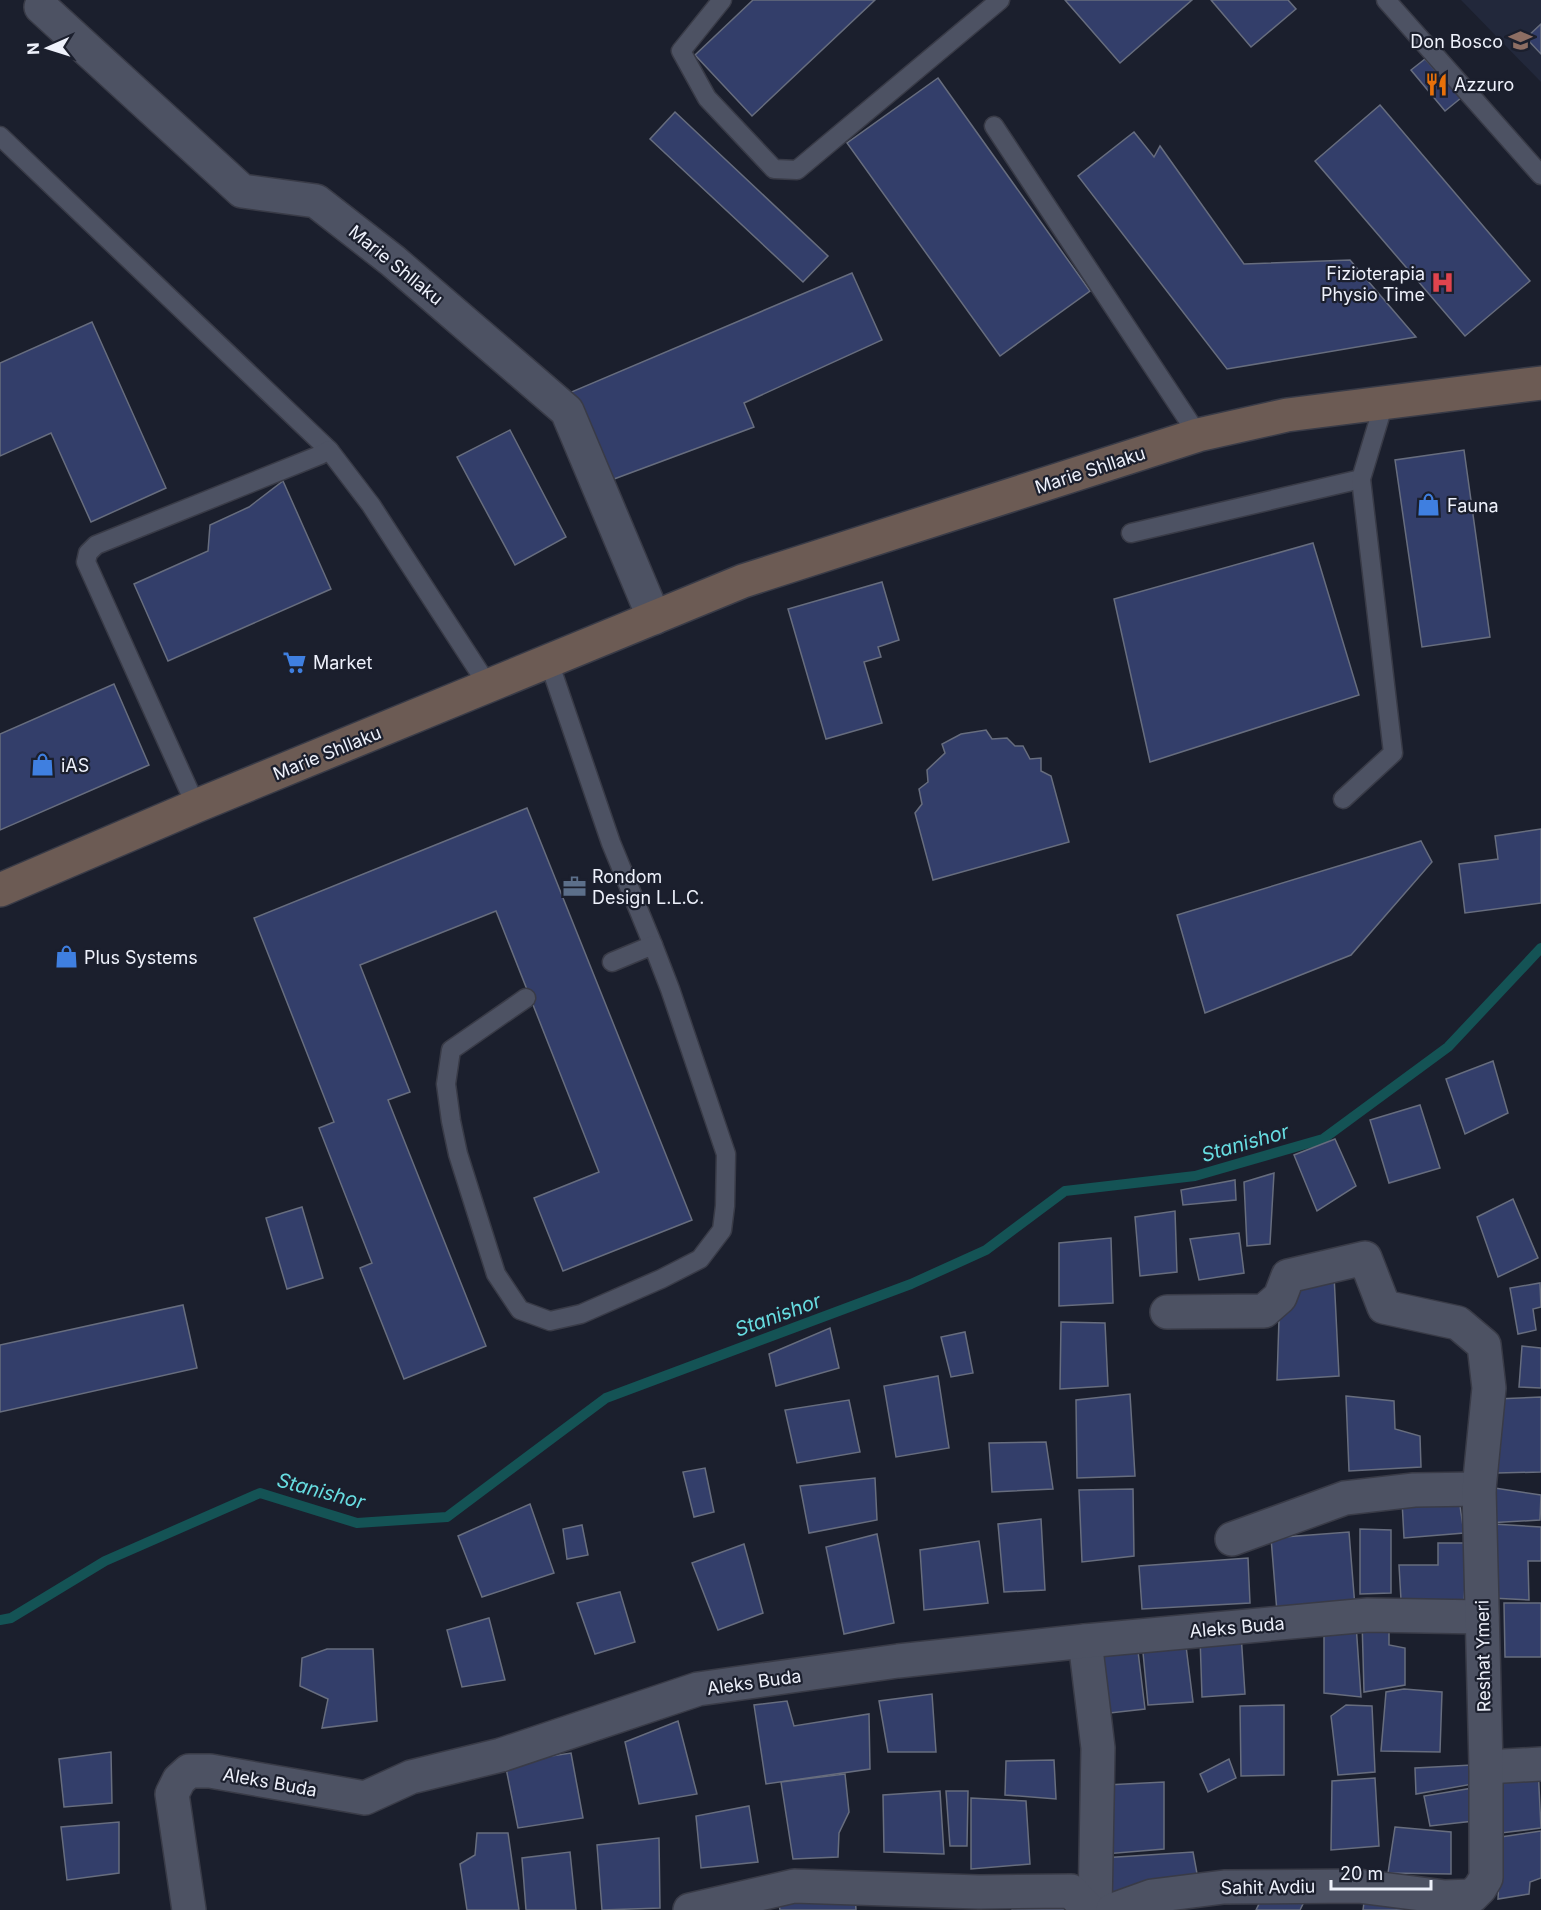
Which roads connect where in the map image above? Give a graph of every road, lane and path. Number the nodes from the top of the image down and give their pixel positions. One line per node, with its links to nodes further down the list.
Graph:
1 (722, 0): 2 (lane)
2 (1000, 0)
3 (1386, 0): 7 (lane)
4 (41, 7): 14 (street, Marie Shllaku)
5 (994, 126): 10 (lane)
6 (0, 136): 11 (lane)
7 (1541, 176)
8 (1541, 383): 9 (street, Marie Shllaku)
9 (1384, 403): 10 (street, Marie Shllaku); 12 (lane)
10 (1198, 435): 14 (street, Marie Shllaku)
11 (329, 450): 16 (lane); 18 (lane)
12 (1361, 479): 13 (lane); 17 (lane)
13 (1131, 533)
14 (654, 618): 15 (street, Marie Shllaku)
15 (549, 662): 16 (street, Marie Shllaku); 20 (lane)
16 (489, 687): 18 (street, Marie Shllaku)
17 (1343, 799)
18 (196, 806): 19 (street, Marie Shllaku)
19 (0, 890)
20 (653, 945): 21 (lane); 22 (lane)
21 (612, 962)
22 (526, 999)
23 (1167, 1312): 24 (street, Reshat Ymeri)
24 (1479, 1489): 25 (street); 26 (street, Reshat Ymeri)
25 (1232, 1539)
26 (1482, 1617): 27 (street, Aleks Buda); 29 (street, Reshat Ymeri)
27 (1085, 1641): 30 (street, Aleks Buda); 33 (street)
28 (1541, 1764): 29 (street)
29 (1486, 1767): 34 (street, Sahit Avdiu)
30 (189, 1910)
31 (690, 1910): 32 (street)
32 (1089, 1910)
33 (1095, 1910)
34 (1113, 1910)

